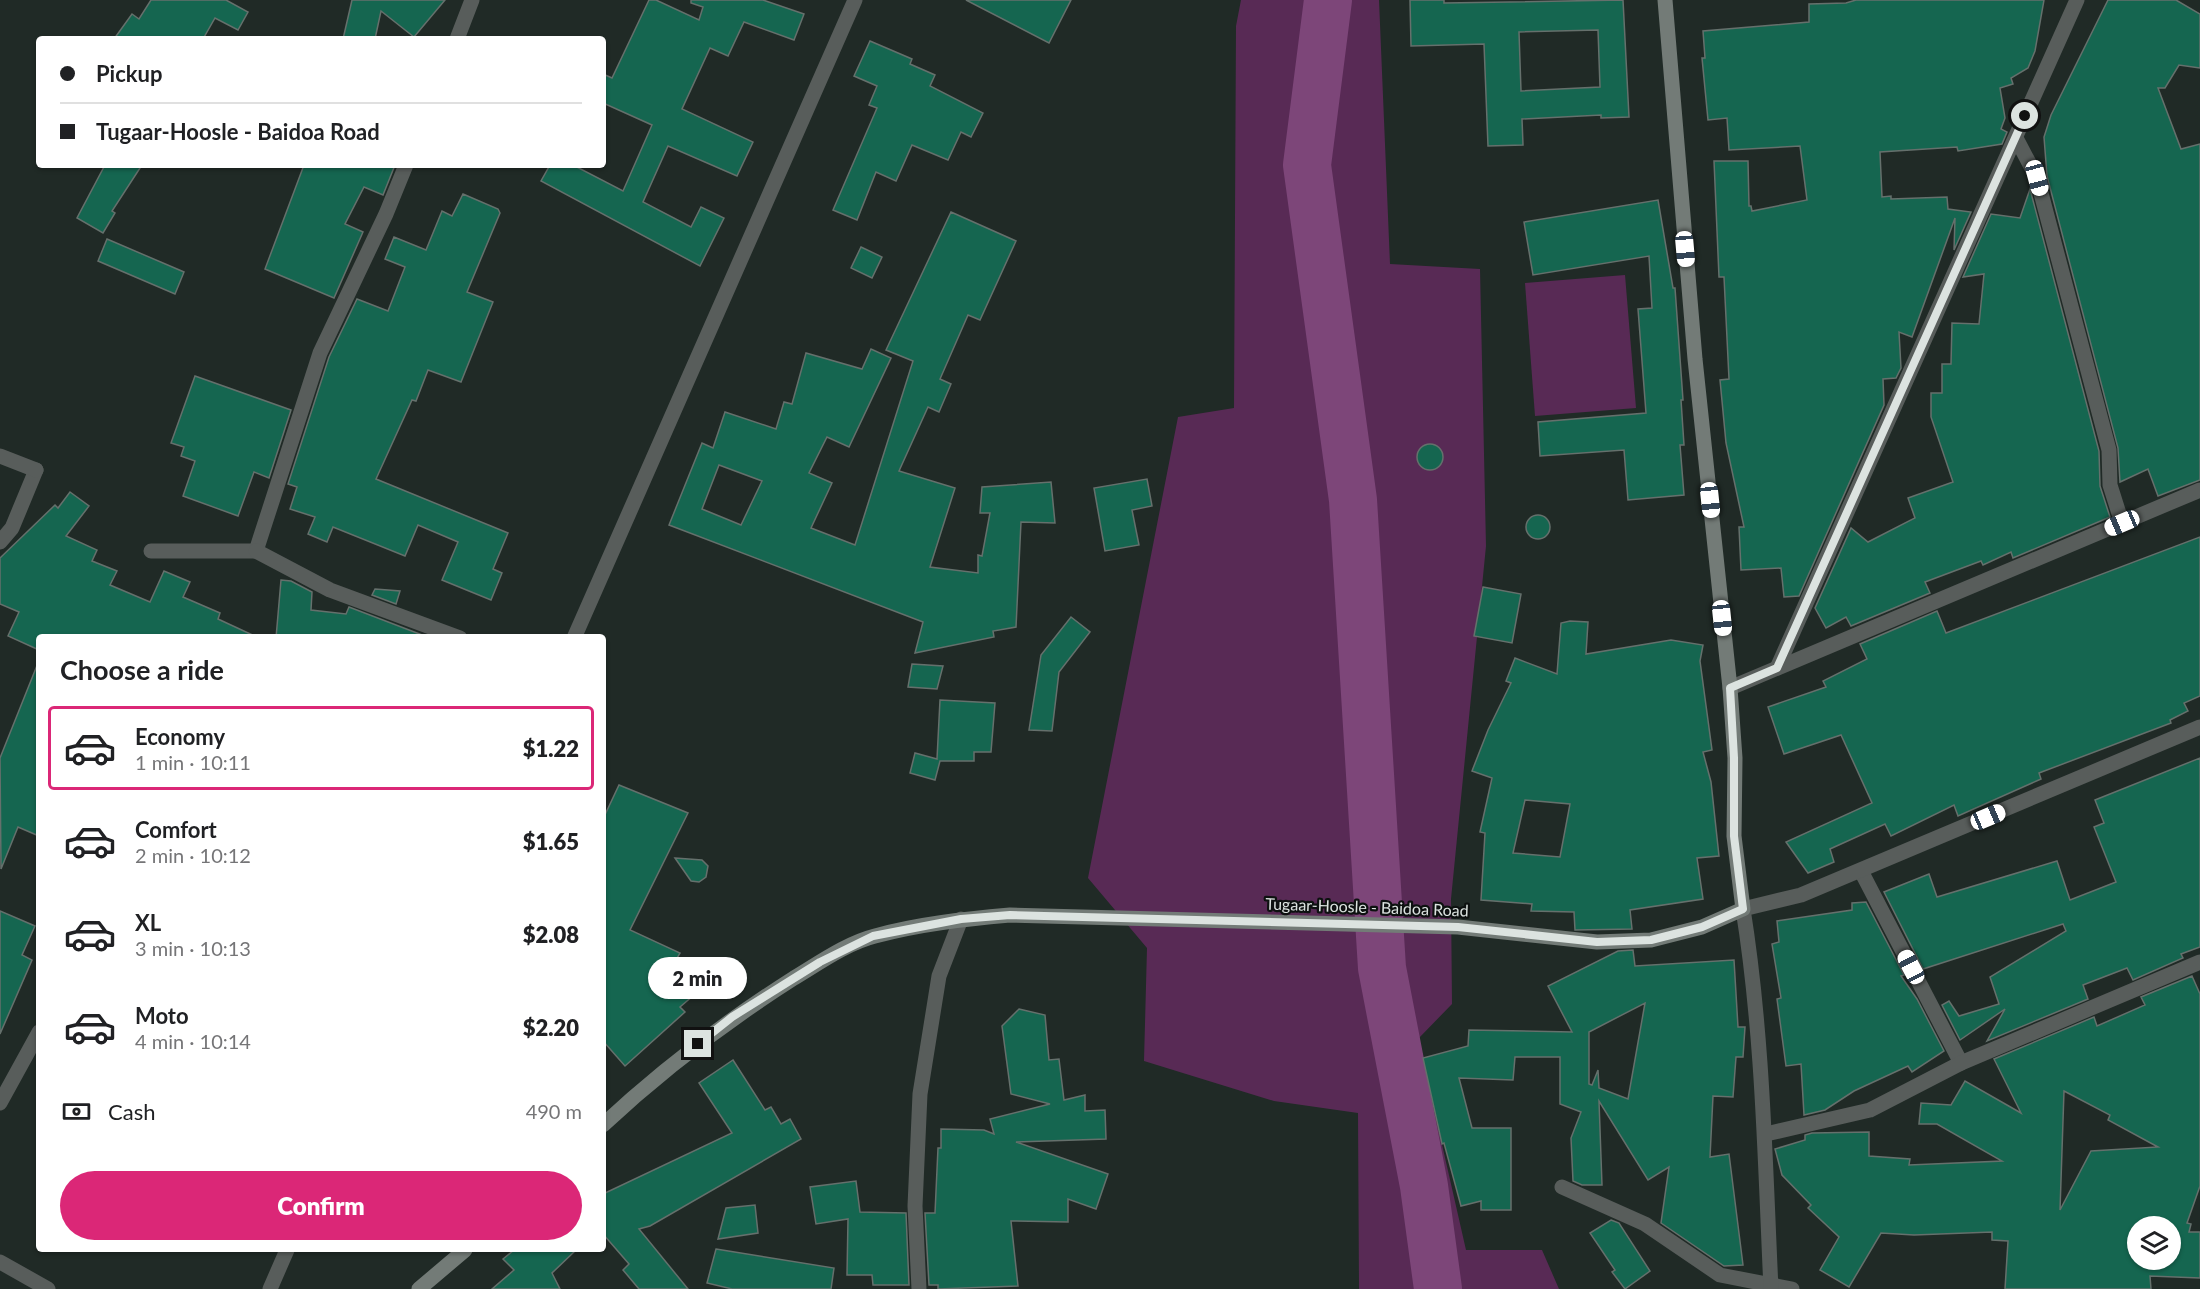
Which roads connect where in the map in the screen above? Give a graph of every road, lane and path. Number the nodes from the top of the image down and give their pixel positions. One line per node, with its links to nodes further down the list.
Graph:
1 (472, 0): 5 (street)
2 (855, 0): 15 (street)
3 (1665, 0): 17 (main road)
4 (2077, 0): 6 (street)
5 (458, 36)
6 (2016, 138): 10 (street); 16 (street)
7 (405, 168): 13 (street)
8 (0, 456): 11 (street)
9 (2200, 490): 10 (street)
10 (2122, 523): 16 (street)
11 (0, 542)
12 (151, 551): 13 (street)
13 (256, 551): 14 (street)
14 (448, 634)
15 (576, 634)
16 (1777, 668): 17 (street)
17 (1730, 688): 20 (main road)
18 (2200, 727): 19 (street)
19 (1861, 871): 20 (street); 24 (street)
20 (1743, 909): 21 (main road, Tugaar-Hoosle - Baidoa Road); 27 (street)
21 (961, 919): 26 (main road, Tugaar-Hoosle - Baidoa Road); 36 (street)
22 (2200, 963): 24 (street)
23 (36, 1037): 25 (street)
24 (1961, 1063): 27 (street)
25 (0, 1103)
26 (606, 1122)
27 (1766, 1134): 32 (street)
28 (1563, 1187): 32 (street)
29 (286, 1252): 34 (street)
30 (463, 1252): 35 (main road)
31 (0, 1262): 33 (street)
32 (1771, 1287): 37 (street)
33 (48, 1289)
34 (270, 1289)
35 (419, 1289)
36 (919, 1289)
37 (1792, 1289)

